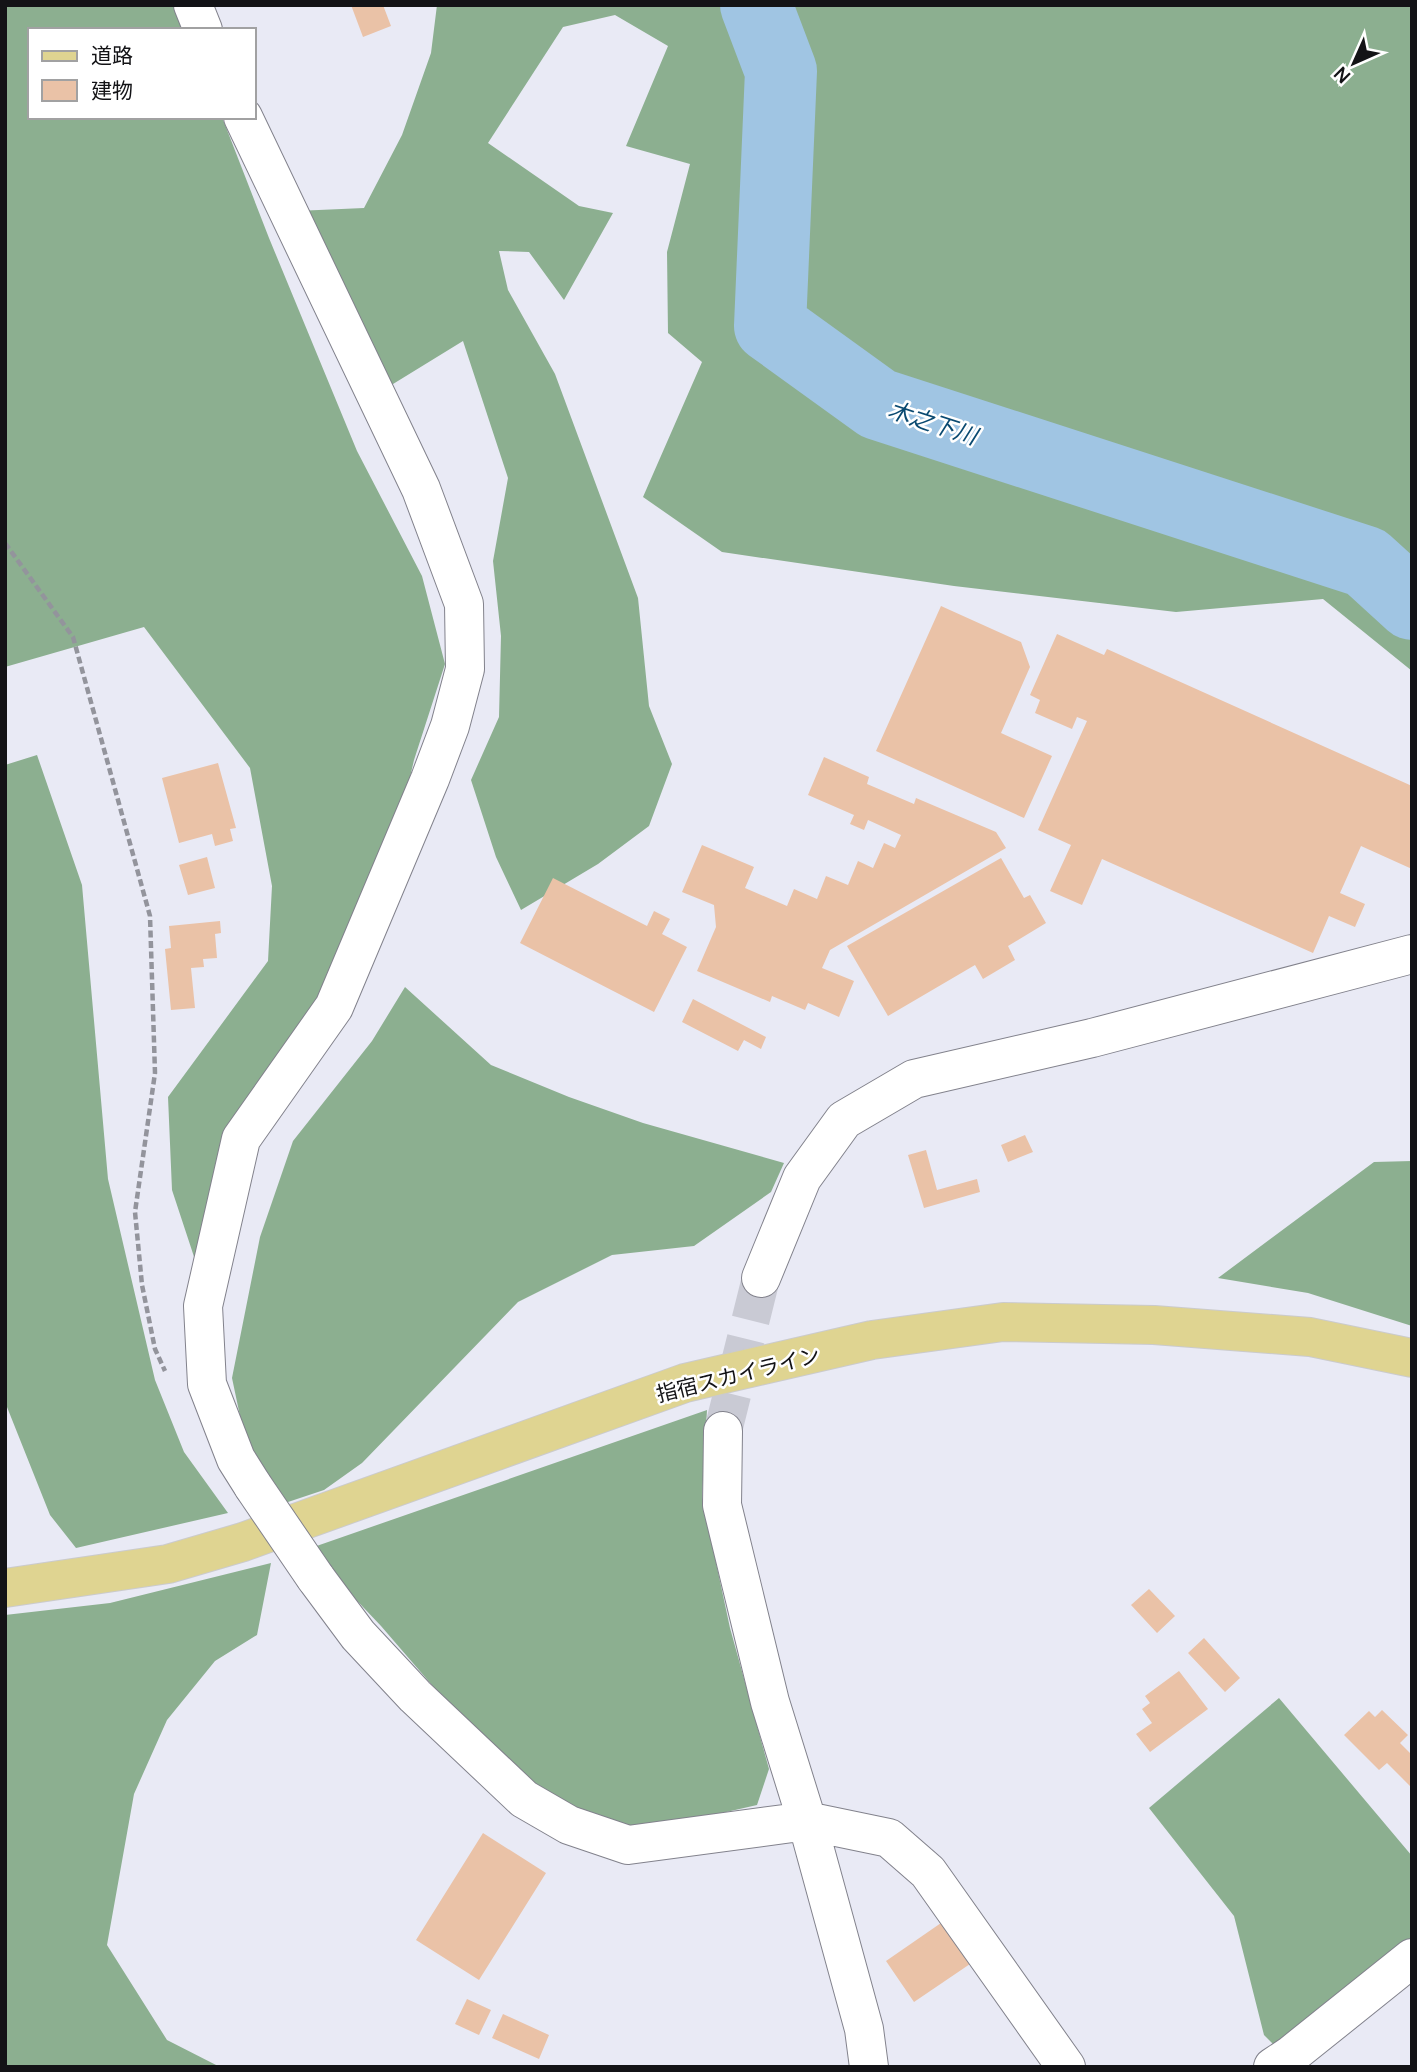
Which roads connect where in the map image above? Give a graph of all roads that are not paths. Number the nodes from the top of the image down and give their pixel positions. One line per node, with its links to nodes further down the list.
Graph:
1 (192, 5): 2 (street)
2 (201, 28)
3 (244, 119): 9 (street, bridge)
4 (1412, 954): 5 (street)
5 (761, 1278)
6 (1412, 1358): 8 (main road, 指宿スカイライン)
7 (723, 1432): 9 (street)
8 (5, 1588)
9 (807, 1821): 11 (street); 12 (street)
10 (1412, 1958): 13 (street)
11 (869, 2067)
12 (1066, 2067)
13 (1273, 2067)

